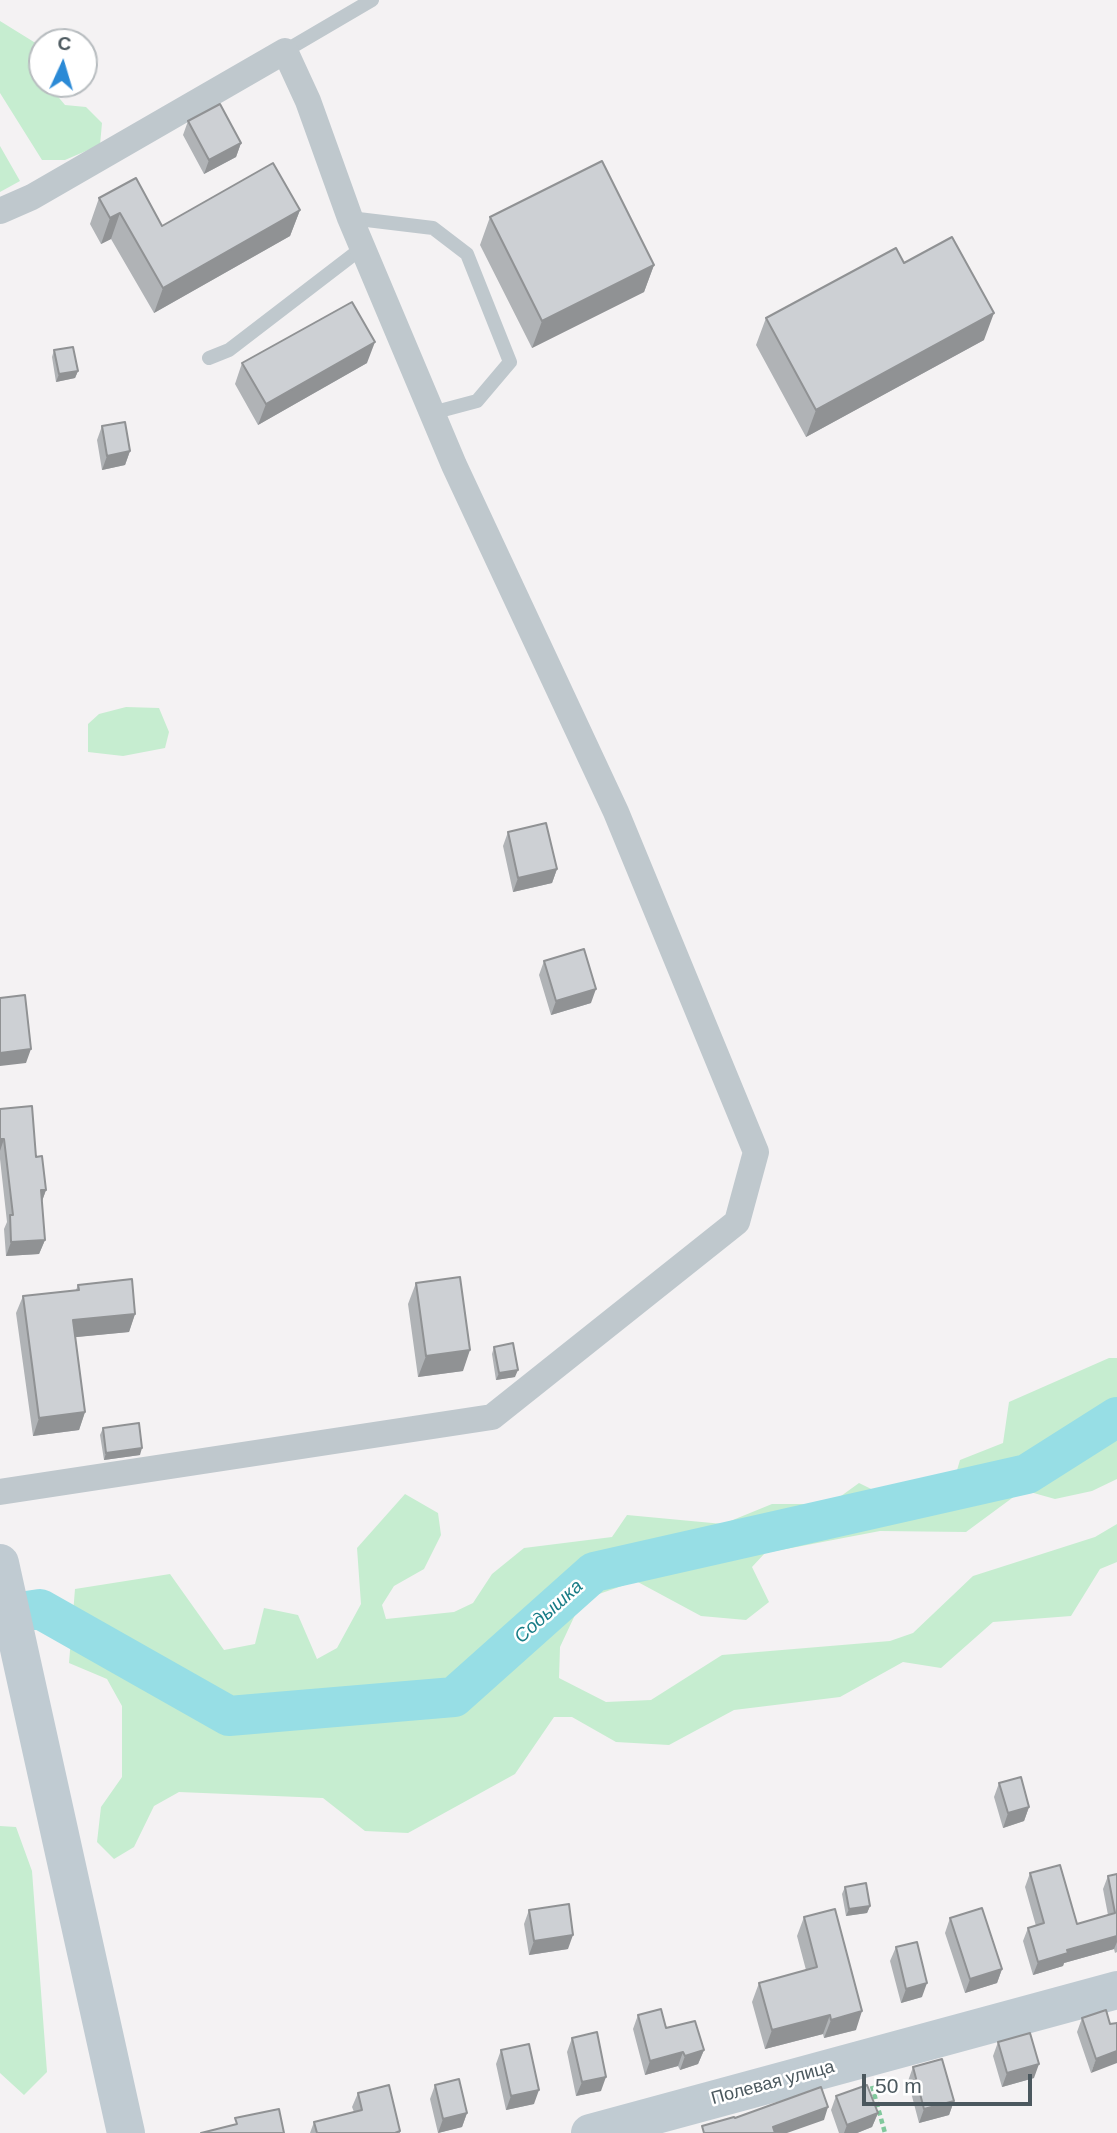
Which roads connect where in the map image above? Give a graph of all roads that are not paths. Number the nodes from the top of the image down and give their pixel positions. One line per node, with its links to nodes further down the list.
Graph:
1 (372, 0): 2 (lane)
2 (285, 51): 3 (street); 4 (street)
3 (0, 211)
4 (350, 218): 5 (street); 7 (lane)
5 (362, 248): 6 (lane); 7 (street)
6 (208, 358)
7 (432, 413): 8 (street)
8 (0, 1492)
9 (0, 1563): 11 (street)
10 (1117, 1990): 12 (street, Полевая улица)
11 (126, 2133)
12 (590, 2133)

